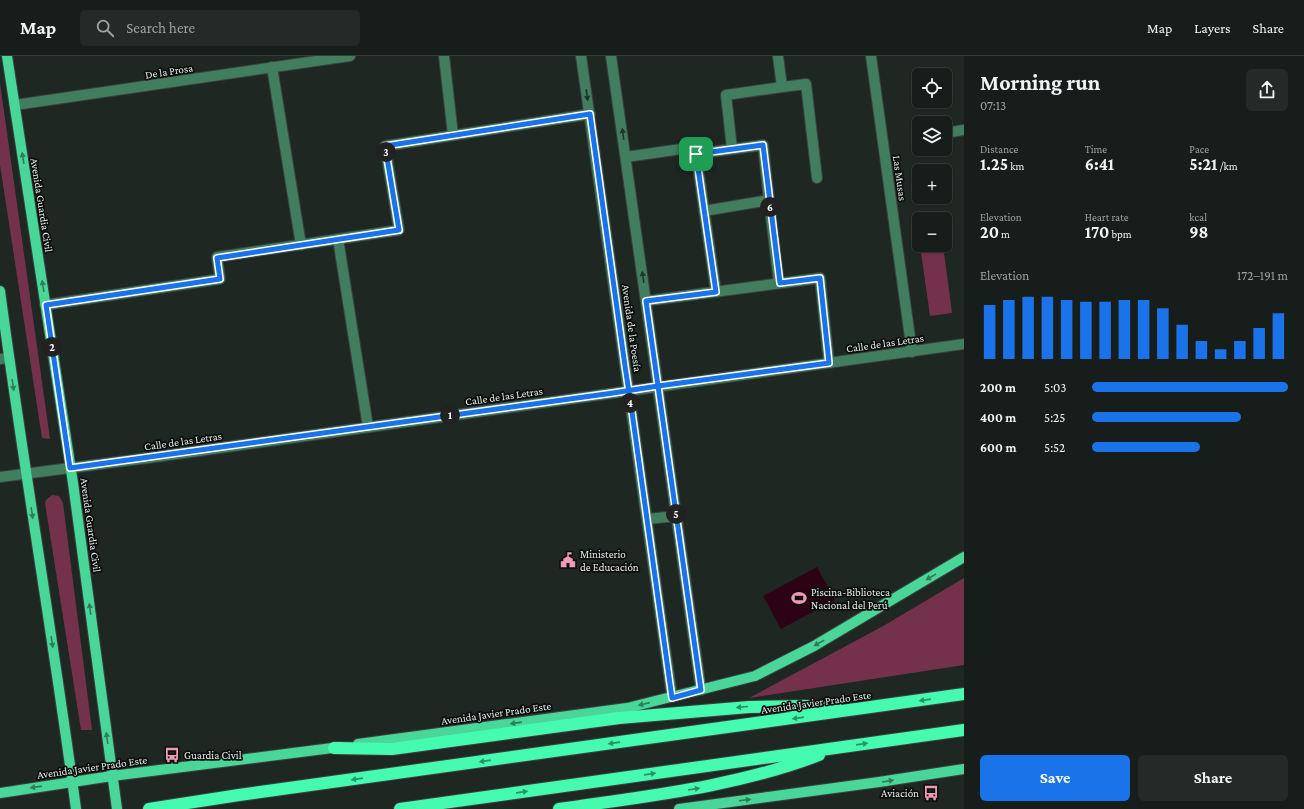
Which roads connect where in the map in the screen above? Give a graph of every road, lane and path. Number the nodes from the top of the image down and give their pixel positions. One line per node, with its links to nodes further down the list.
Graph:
1 (7, 56): 10 (main road, Avenida Guardia Civil)
2 (350, 56): 8 (street, De la Prosa)
3 (444, 56): 14 (street)
4 (581, 56): 11 (street, Avenida de la Poesía, one-way to 11)
5 (612, 56): 17 (street, Avenida de la Poesía, one-way to 5)
6 (778, 56): 9 (street)
7 (870, 56): 29 (street, Las Musas)
8 (272, 67): 10 (street, De la Prosa); 22 (street)
9 (782, 87): 15 (street); 18 (street)
10 (15, 105): 27 (main road, Avenida Guardia Civil, one-way to 10)
11 (590, 114): 14 (street); 33 (street, Avenida de la Poesía)
12 (964, 130): 13 (street)
13 (952, 132)
14 (453, 135): 21 (street)
15 (732, 149): 16 (street); 19 (street)
16 (696, 154): 17 (street); 20 (street)
17 (626, 157): 26 (street, Avenida de la Poesía, one-way to 17)
18 (817, 178)
19 (769, 200): 20 (street); 23 (street)
20 (704, 211): 24 (street)
21 (338, 239): 22 (street); 34 (street)
22 (301, 245): 27 (street)
23 (780, 283): 24 (street); 31 (street)
24 (716, 292): 26 (street)
25 (0, 295): 30 (main road)
26 (646, 301): 32 (street, Avenida de la Poesía)
27 (46, 305): 35 (main road, Avenida Guardia Civil)
28 (964, 344): 29 (street, Calle de las Letras)
29 (912, 352): 31 (street, Calle de las Letras)
30 (5, 358): 36 (main road, one-way to 36)
31 (829, 363): 32 (street, Calle de las Letras)
32 (658, 386): 33 (street, Calle de las Letras); 38 (street, Avenida de la Poesía)
33 (629, 390): 34 (street, Calle de las Letras); 39 (street, Avenida de la Poesía)
34 (368, 427): 35 (street, Calle de las Letras)
35 (70, 468): 36 (street, Calle de las Letras); 49 (main road, Avenida Guardia Civil, one-way to 35)
36 (26, 474): 37 (street, Calle de las Letras); 50 (main road, one-way to 50)
37 (0, 477)
38 (677, 516): 39 (street); 41 (street, Avenida de la Poesía)
39 (647, 519): 43 (street, Avenida de la Poesía)
40 (964, 557): 41 (main road, Avenida Javier Prado Este, one-way to 41)
41 (701, 690): 43 (main road, Avenida Javier Prado Este)
42 (964, 694): 44 (highway, Avenida Javier Prado Este, one-way to 44)
43 (672, 698): 47 (main road, Avenida Javier Prado Este, one-way to 47)
44 (865, 709): 47 (highway, one-way to 47); 54 (highway, Avenida Javier Prado Este, one-way to 54)
45 (964, 730): 46 (highway, one-way to 45)
46 (839, 747): 55 (highway, one-way to 46); 56 (highway, one-way to 46)
47 (334, 748): 49 (main road, Avenida Javier Prado Este)
48 (964, 769): 57 (main road, one-way to 48)
49 (112, 776): 50 (main road, Avenida Javier Prado Este); 53 (main road, Avenida Guardia Civil)
50 (73, 782): 51 (main road, Avenida Javier Prado Este, one-way to 51); 52 (main road)
51 (0, 792)
52 (76, 805)
53 (117, 809)
54 (149, 809)
55 (400, 809)
56 (559, 809)
57 (679, 809)

